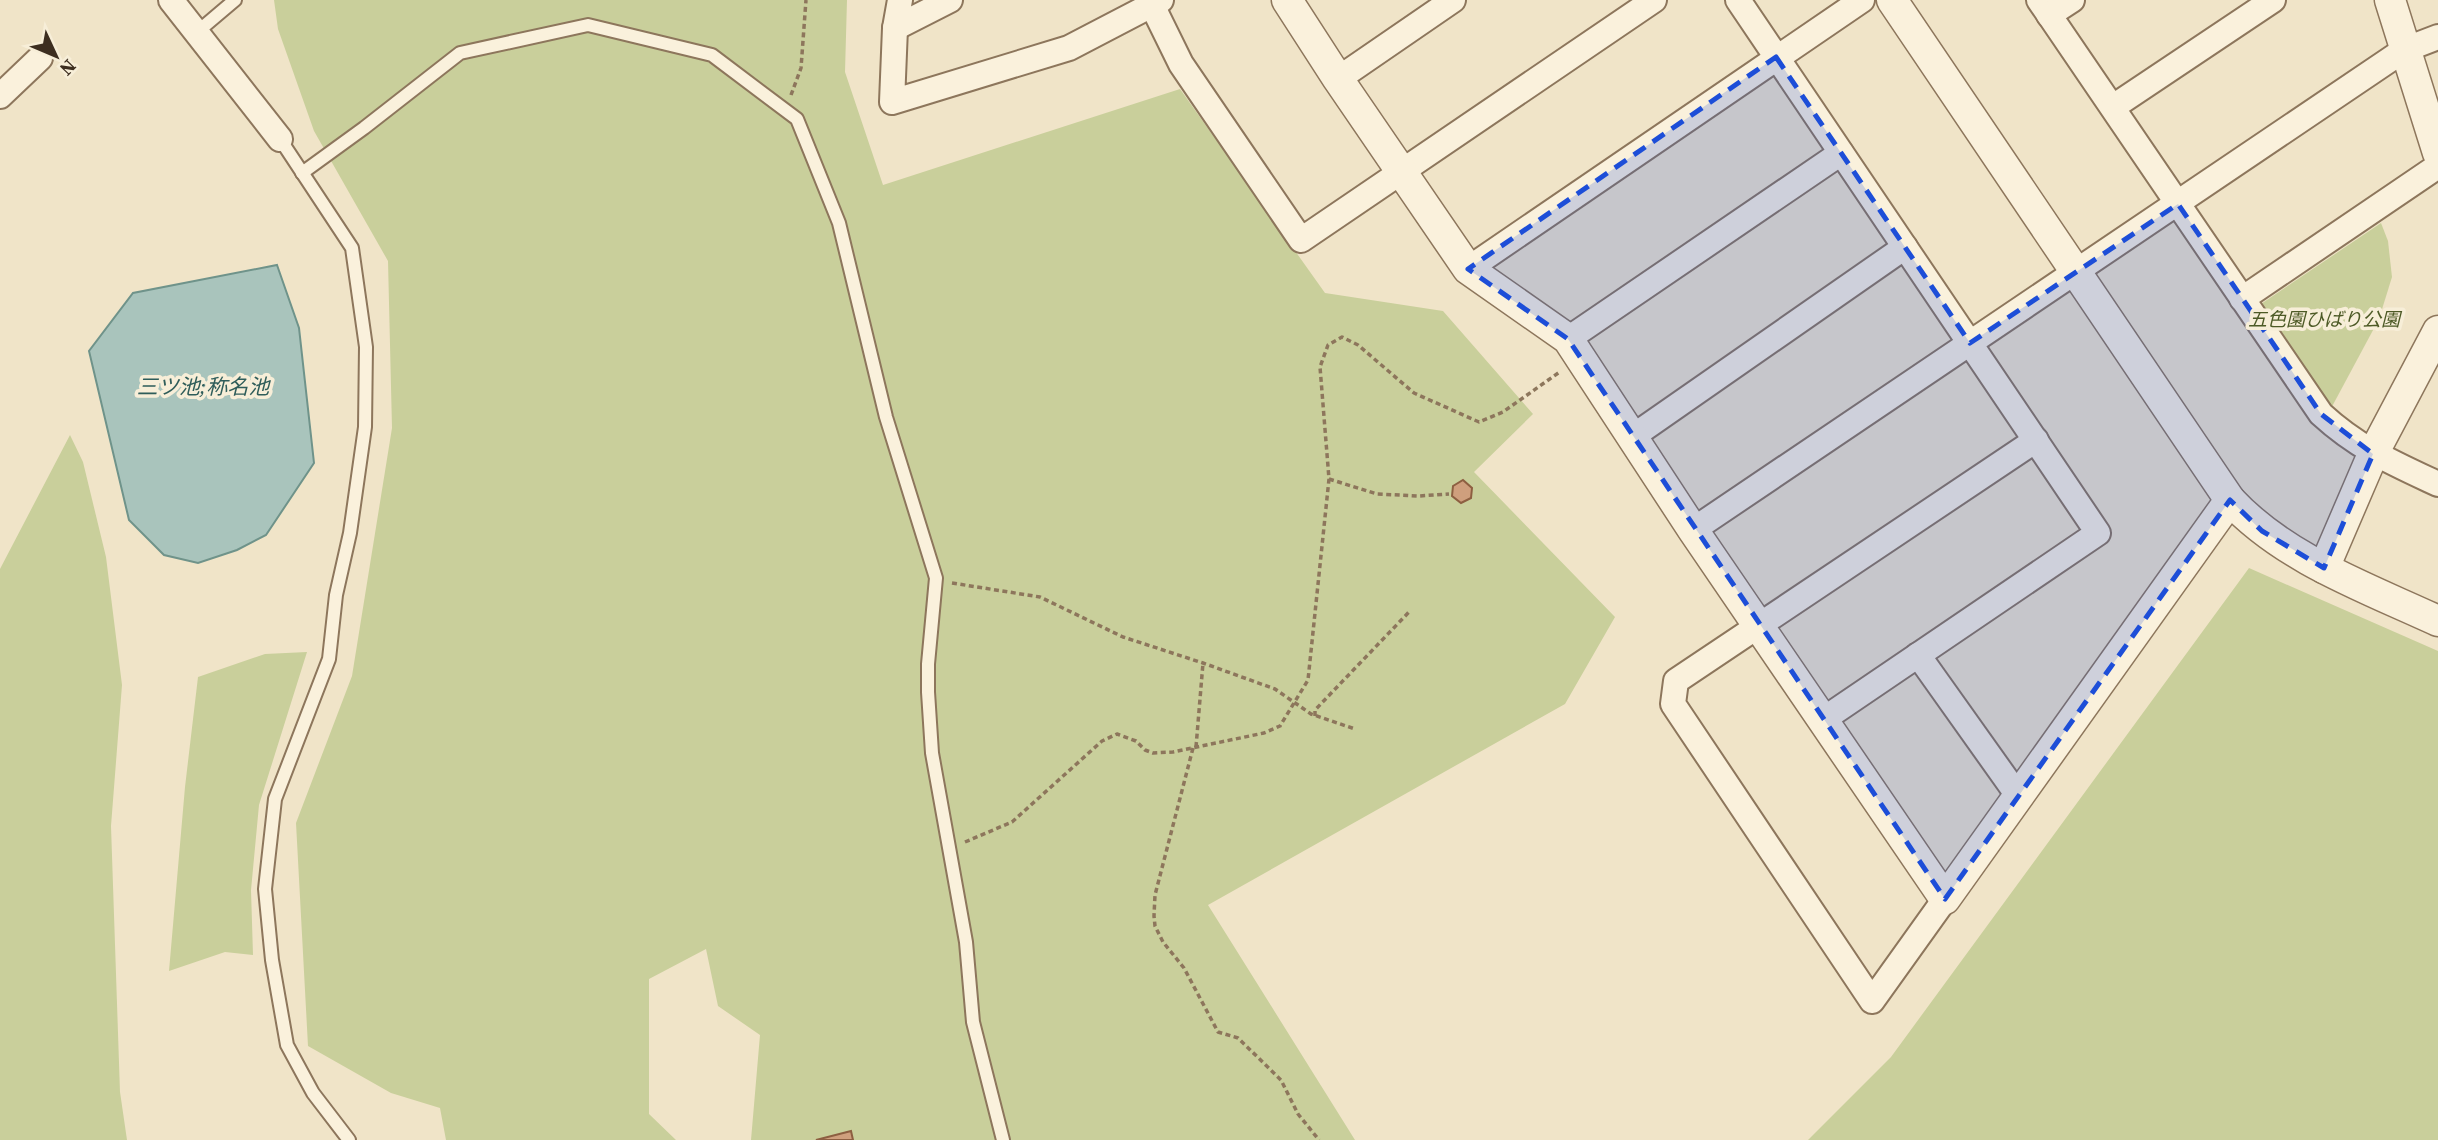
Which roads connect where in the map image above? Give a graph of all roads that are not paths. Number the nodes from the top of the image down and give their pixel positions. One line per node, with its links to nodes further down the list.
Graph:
1 (172, 0): 17 (street)
2 (235, 0): 17 (lane)
3 (900, 0): 16 (street)
4 (950, 0): 16 (street)
5 (1287, 0): 22 (street)
6 (1453, 0): 22 (street)
7 (1654, 0): 29 (street)
8 (1738, 0): 20 (street)
9 (1862, 0): 20 (street)
10 (1892, 0): 34 (street)
11 (2072, 0): 15 (street)
12 (2273, 0): 24 (street)
13 (2390, 0): 19 (street)
14 (1156, 2): 16 (street); 29 (street)
15 (2044, 8): 24 (street)
16 (895, 28)
17 (196, 33): 25 (street)
18 (2438, 37): 19 (street)
19 (2404, 50): 27 (street); 31 (street)
20 (1776, 57): 26 (street); 33 (street)
21 (40, 58): 23 (street)
22 (1338, 79): 29 (street)
23 (0, 96)
24 (2113, 107): 31 (street)
25 (280, 139): 30 (lane)
26 (1841, 153): 32 (street); 38 (street)
27 (2438, 153)
28 (2438, 166): 35 (street)
29 (1402, 172): 33 (street)
30 (302, 173): 52 (lane); 53 (lane)
31 (2178, 204): 34 (street); 35 (street)
32 (1905, 247): 37 (street); 39 (street)
33 (1468, 269): 38 (street)
34 (2074, 272): 37 (street); 43 (street)
35 (2242, 299): 41 (street)
36 (2438, 331): 41 (street)
37 (1970, 343): 40 (street); 44 (street)
38 (1574, 349): 39 (street)
39 (1632, 437): 44 (street)
40 (2036, 440): 47 (street); 48 (street)
41 (2373, 454): 42 (street); 45 (street)
42 (2438, 484)
43 (2230, 500): 45 (street); 50 (street)
44 (1693, 530): 47 (street)
45 (2324, 568): 46 (street)
46 (2438, 621)
47 (1759, 627): 49 (street); 51 (street)
48 (1918, 655): 49 (street); 50 (street)
49 (1824, 719): 51 (street)
50 (2019, 797): 51 (street)
51 (1945, 899)
52 (349, 1140)
53 (1003, 1140)

